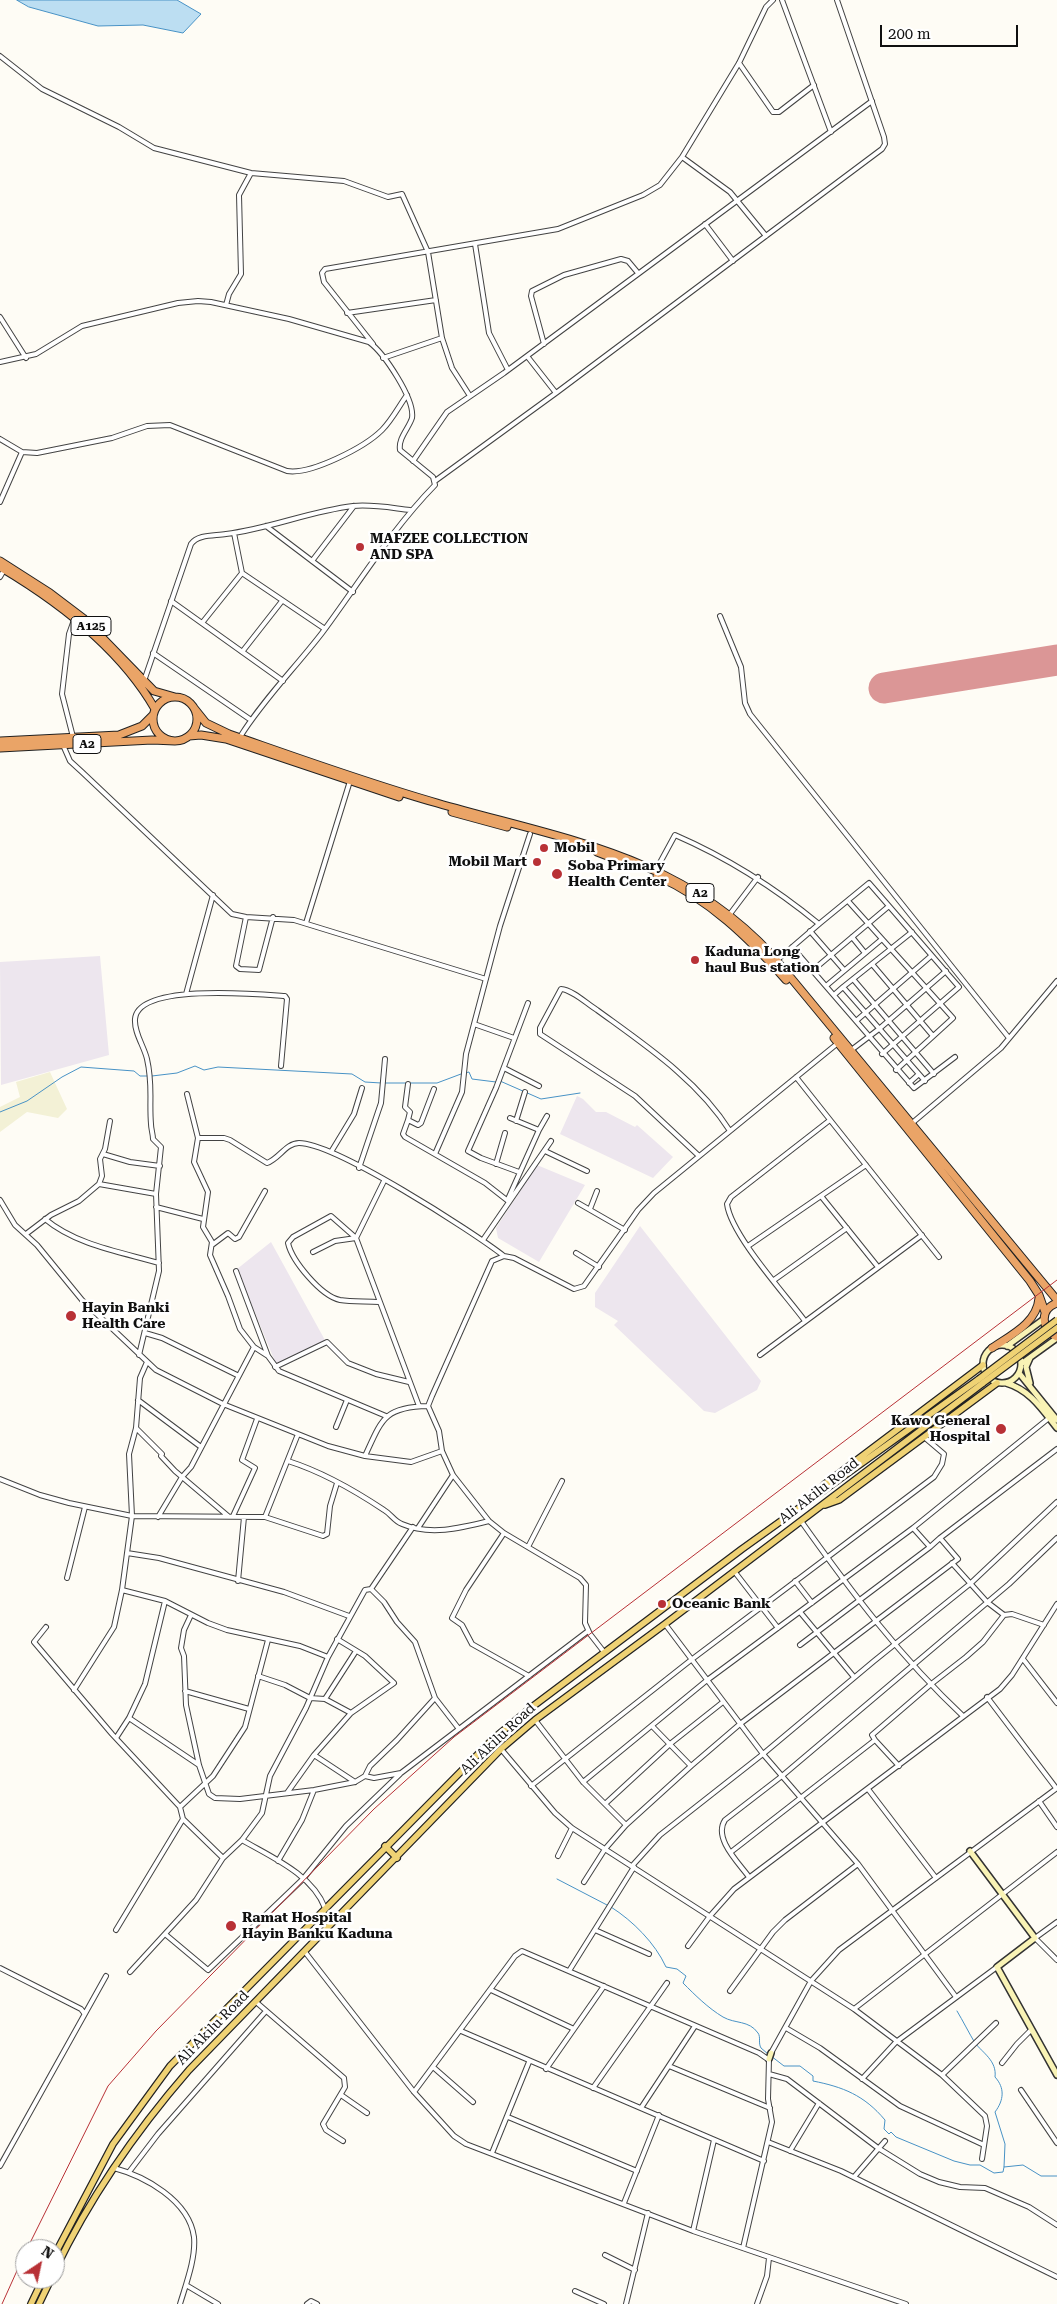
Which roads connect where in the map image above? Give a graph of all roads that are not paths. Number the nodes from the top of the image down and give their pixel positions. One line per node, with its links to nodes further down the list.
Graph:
1 (768, 0): 5 (street)
2 (774, 0): 5 (street)
3 (782, 0): 8 (street)
4 (838, 0): 9 (street)
5 (766, 7): 7 (street)
6 (0, 56): 12 (street)
7 (739, 63): 8 (street); 11 (street)
8 (814, 86): 10 (street)
9 (872, 101): 10 (street); 15 (street)
10 (831, 132): 13 (street)
11 (682, 157): 13 (street); 16 (street)
12 (251, 174): 17 (street); 21 (street)
13 (738, 200): 14 (street); 15 (street)
14 (704, 224): 18 (street); 19 (street)
15 (766, 236): 18 (street)
16 (475, 244): 17 (street); 31 (street)
17 (428, 252): 20 (street); 22 (street)
18 (733, 261): 32 (street)
19 (638, 273): 25 (street); 25 (street)
20 (436, 300): 22 (street); 24 (street)
21 (226, 305): 26 (street); 28 (street)
22 (347, 313): 26 (street)
23 (0, 317): 28 (street)
24 (442, 338): 29 (street); 34 (street)
25 (544, 344): 27 (street)
26 (376, 348): 29 (street)
27 (527, 356): 31 (street); 32 (street)
28 (26, 358): 30 (street)
29 (383, 358): 33 (street)
30 (0, 362)
31 (508, 370): 34 (street)
32 (556, 392): 38 (street)
33 (407, 395): 36 (street); 37 (street)
34 (470, 396): 37 (street)
35 (0, 439): 36 (street)
36 (22, 452): 39 (street)
37 (414, 461): 38 (street)
38 (435, 480): 41 (street)
39 (0, 502)
40 (354, 506): 41 (street); 42 (street); 45 (street)
41 (410, 510): 49 (street)
42 (266, 526): 43 (street); 45 (street)
43 (234, 533): 47 (street); 50 (street)
44 (0, 561): 58 (highway, A125)
45 (312, 561): 49 (street)
46 (2, 568): 48 (street); 53 (highway, A125)
47 (242, 573): 51 (street); 54 (street)
48 (0, 577)
49 (353, 592): 55 (street)
50 (172, 601): 54 (street); 57 (street)
51 (282, 601): 55 (street); 56 (street)
52 (720, 616): 123 (street)
53 (74, 620): 62 (highway, A125); 65 (street)
54 (202, 623): 56 (street)
55 (325, 629): 59 (street)
56 (242, 652): 59 (street)
57 (154, 653): 58 (street); 63 (street)
58 (144, 681): 60 (highway, A125)
59 (283, 681): 63 (street)
60 (175, 697): 61 (highway); 62 (highway)
61 (194, 708): 64 (highway); 66 (highway, A2)
62 (154, 712): 65 (highway, A2); 68 (highway)
63 (251, 720): 66 (street)
64 (189, 736): 68 (highway); 71 (highway, A2)
65 (73, 737): 67 (highway, A2)
66 (239, 738): 73 (highway, A2)
67 (0, 741)
68 (175, 741): 69 (highway, A2)
69 (63, 745): 70 (highway, A2); 75 (street)
70 (0, 748)
71 (350, 781): 72 (highway, A2); 81 (street)
72 (530, 834): 100 (street); 124 (highway, A2)
73 (656, 870): 74 (street); 78 (highway, A2)
74 (758, 877): 78 (street); 82 (street)
75 (213, 896): 79 (street); 107 (street)
76 (848, 901): 77 (street); 82 (street); 83 (street)
77 (889, 906): 83 (street); 85 (street)
78 (730, 914): 94 (highway, A2)
79 (246, 917): 80 (street); 80 (street)
80 (273, 917): 81 (street)
81 (306, 924): 100 (street)
82 (819, 924): 84 (street)
83 (868, 924): 86 (street); 87 (street)
84 (810, 932): 88 (street); 91 (street)
85 (912, 932): 89 (street); 92 (street)
86 (852, 937): 90 (street); 91 (street)
87 (882, 939): 89 (street); 90 (street)
88 (792, 947): 94 (street); 97 (street)
89 (891, 948): 95 (street); 98 (street)
90 (865, 953): 93 (street)
91 (830, 955): 96 (street); 97 (street)
92 (931, 956): 98 (street); 99 (street)
93 (860, 957): 95 (street); 96 (street)
94 (776, 960): 126 (highway, A2)
95 (870, 965): 101 (street); 106 (street)
96 (844, 970): 103 (street)
97 (812, 971): 103 (street)
98 (912, 972): 105 (street); 106 (street)
99 (946, 972): 105 (street); 110 (street)
100 (486, 979): 117 (street)
101 (853, 979): 104 (street); 111 (street)
102 (1057, 981): 123 (street)
103 (826, 986): 108 (street)
104 (843, 987): 108 (street); 113 (street)
105 (926, 988): 110 (street); 112 (street)
106 (893, 989): 111 (street); 112 (street)
107 (186, 994): 132 (street); 165 (street)
108 (834, 995): 114 (street)
109 (528, 1003): 122 (street)
110 (940, 1003): 116 (street); 119 (street)
111 (875, 1005): 113 (street); 115 (street)
112 (907, 1005): 115 (street); 116 (street)
113 (865, 1013): 114 (street); 118 (street)
114 (856, 1021): 120 (street)
115 (888, 1021): 118 (street); 121 (street)
116 (920, 1021): 119 (street); 121 (street)
117 (474, 1024): 122 (street); 161 (street)
118 (879, 1029): 120 (street); 125 (street)
119 (933, 1036): 127 (street)
120 (869, 1037): 126 (street); 128 (street)
121 (901, 1037): 125 (street); 127 (street)
122 (514, 1038): 133 (street)
123 (1010, 1038): 152 (street)
124 (838, 1043): 137 (street); 201 (highway, A2)
125 (892, 1045): 128 (street); 131 (street)
126 (850, 1051): 152 (highway, A2)
127 (916, 1052): 131 (street); 136 (street)
128 (882, 1054): 134 (street)
129 (955, 1057): 136 (street)
130 (386, 1059): 166 (street)
131 (906, 1060): 134 (street); 135 (street)
132 (282, 1066)
133 (504, 1068): 141 (street); 163 (street)
134 (896, 1070): 139 (street)
135 (919, 1074): 138 (street); 139 (street)
136 (934, 1074): 138 (street)
137 (796, 1077): 149 (street); 154 (street)
138 (925, 1081): 139 (street)
139 (909, 1083)
140 (408, 1084): 148 (street)
141 (539, 1086)
142 (362, 1088): 158 (street)
143 (434, 1089): 148 (street)
144 (525, 1092): 151 (street)
145 (187, 1094): 156 (street)
146 (547, 1116): 153 (street)
147 (510, 1118): 151 (street)
148 (408, 1120): 161 (street)
149 (830, 1120): 164 (street); 189 (street)
150 (110, 1121): 160 (street)
151 (516, 1121): 153 (street)
152 (911, 1124): 199 (highway, A2)
153 (540, 1130): 168 (street)
154 (730, 1131): 162 (street); 162 (street)
155 (505, 1133): 163 (street)
156 (198, 1138): 158 (street); 181 (street)
157 (551, 1141): 159 (street)
158 (331, 1152): 166 (street)
159 (545, 1152): 167 (street); 176 (street)
160 (103, 1154): 165 (street); 170 (street)
161 (435, 1154): 176 (street)
162 (698, 1156): 183 (street)
163 (496, 1164): 168 (street)
164 (866, 1165): 174 (street); 185 (street)
165 (160, 1166): 173 (street)
166 (359, 1168): 169 (street)
167 (587, 1171)
168 (519, 1172): 176 (street)
169 (384, 1181): 186 (street); 187 (street)
170 (99, 1184): 173 (street); 180 (street)
171 (265, 1191): 188 (street)
172 (597, 1191): 179 (street)
173 (156, 1194): 178 (street)
174 (821, 1196): 182 (street); 189 (street)
175 (0, 1200): 184 (street)
176 (508, 1200): 187 (street)
177 (578, 1203): 179 (street)
178 (156, 1207): 181 (street); 194 (street)
179 (590, 1209): 183 (street)
180 (44, 1219): 184 (street); 194 (street)
181 (202, 1219): 188 (street)
182 (847, 1228): 196 (street); 198 (street)
183 (625, 1230): 195 (street)
184 (26, 1234): 213 (street)
185 (922, 1235): 193 (street); 196 (street)
186 (356, 1238): 190 (street); 203 (street); 203 (street)
187 (483, 1240): 192 (street)
188 (212, 1246): 211 (street)
189 (748, 1246): 198 (street)
190 (313, 1252)
191 (576, 1253): 195 (street)
192 (504, 1256): 195 (street); 232 (street)
193 (940, 1257)
194 (160, 1263): 208 (street)
195 (599, 1267)
196 (878, 1267): 206 (street)
197 (236, 1271): 215 (street)
198 (774, 1280): 206 (street)
199 (1046, 1288): 200 (highway); 202 (highway, A2)
200 (1057, 1291)
201 (1039, 1295): 204 (highway, A2); 212 (highway)
202 (1057, 1301): 204 (highway, A2)
203 (380, 1302): 224 (street)
204 (1045, 1316): 209 (highway, A2); 210 (street)
205 (1057, 1320): 223 (main road, Ali Akilu Road, bridge)
206 (805, 1321): 214 (street)
207 (1057, 1328): 223 (main road, Ali Akilu Road, bridge)
208 (145, 1333): 213 (street); 222 (street)
209 (1057, 1338): 216 (street)
210 (1007, 1346): 212 (street); 218 (street)
211 (254, 1347): 215 (street); 222 (street)
212 (992, 1348): 219 (street)
213 (140, 1355): 217 (street)
214 (760, 1355)
215 (268, 1356): 220 (street)
216 (1030, 1358): 218 (street); 227 (street)
217 (147, 1362): 228 (street); 230 (street)
218 (1021, 1364): 221 (street)
219 (983, 1365): 225 (street); 252 (main road)
220 (275, 1367): 224 (street); 229 (street)
221 (1019, 1373): 226 (street); 227 (street)
222 (237, 1375): 230 (street)
223 (981, 1381): 252 (main road, Ali Akilu Road); 254 (main road, Ali Akilu Road)
224 (409, 1382): 231 (street)
225 (998, 1383): 226 (street); 241 (main road)
226 (1005, 1383): 234 (street)
227 (1035, 1392): 236 (street)
228 (138, 1400): 238 (street); 242 (street)
229 (347, 1400): 233 (street); 237 (street)
230 (223, 1404): 235 (street); 242 (street)
231 (419, 1406): 232 (street); 233 (street)
232 (428, 1406): 244 (street)
233 (386, 1416): 245 (street)
234 (1048, 1418): 239 (street); 264 (street)
235 (258, 1419): 240 (street); 257 (street)
236 (1057, 1420)
237 (336, 1427)
238 (136, 1428): 248 (street); 256 (street)
239 (1057, 1428)
240 (298, 1434): 245 (street); 246 (street)
241 (924, 1437): 254 (main road); 271 (street)
242 (201, 1448): 248 (street)
243 (1057, 1449): 266 (street)
244 (442, 1450): 245 (street); 247 (street)
245 (364, 1456)
246 (288, 1461): 251 (street); 260 (street)
247 (452, 1475): 261 (street); 263 (street)
248 (182, 1476): 257 (street); 258 (street)
249 (0, 1479): 255 (street)
250 (562, 1481): 268 (street)
251 (337, 1483): 260 (street); 263 (street)
252 (813, 1498): 303 (main road, Ali Akilu Road)
253 (1057, 1502): 278 (street)
254 (820, 1506): 262 (main road, Ali Akilu Road)
255 (85, 1507): 256 (street); 274 (street)
256 (132, 1516): 258 (street); 270 (street)
257 (231, 1516): 258 (street); 259 (street)
258 (158, 1517)
259 (244, 1517): 260 (street); 276 (street)
260 (265, 1517)
261 (489, 1521): 263 (street); 265 (street)
262 (801, 1521): 271 (street); 273 (main road, Ali Akilu Road)
263 (416, 1528): 280 (street)
264 (913, 1528): 269 (street); 275 (street)
265 (504, 1534): 268 (street); 310 (street)
266 (940, 1538): 269 (street); 272 (street)
267 (1057, 1538): 284 (street)
268 (528, 1547): 296 (street)
269 (930, 1547): 281 (street)
270 (127, 1553): 276 (street); 279 (street)
271 (827, 1558): 275 (street); 277 (street)
272 (952, 1563): 278 (street); 291 (street)
273 (734, 1571): 286 (street); 292 (main road, Ali Akilu Road)
274 (67, 1578)
275 (843, 1580): 281 (street); 283 (street)
276 (238, 1581): 290 (street)
277 (795, 1581): 283 (street); 286 (street)
278 (971, 1583): 284 (street); 300 (street)
279 (122, 1590): 282 (street); 314 (street)
280 (371, 1590): 290 (street); 318 (street)
281 (860, 1600): 291 (street); 297 (street)
282 (165, 1602): 288 (street); 325 (street)
283 (812, 1602): 287 (street)
284 (987, 1602): 289 (street); 308 (street)
285 (1057, 1604): 293 (street)
286 (762, 1607): 295 (street); 307 (street)
287 (800, 1612): 295 (street); 297 (street)
288 (191, 1615): 299 (street); 315 (street)
289 (1004, 1615): 293 (street); 313 (street)
290 (349, 1616): 298 (street)
291 (877, 1621): 300 (street); 304 (street)
292 (665, 1624): 307 (street); 326 (main road, Ali Akilu Road)
293 (1044, 1625): 306 (street)
294 (46, 1627): 314 (street)
295 (778, 1628): 312 (street)
296 (588, 1631): 303 (street); 310 (street)
297 (817, 1633): 301 (street); 304 (street)
298 (337, 1639): 302 (street); 305 (street)
299 (268, 1640): 305 (street); 309 (street)
300 (896, 1644): 308 (street); 311 (street)
301 (800, 1645)
302 (356, 1652): 319 (street); 323 (street)
303 (604, 1652): 362 (main road, Ali Akilu Road)
304 (834, 1653): 311 (street); 327 (street)
305 (328, 1657): 317 (street)
306 (1023, 1659): 316 (street); 321 (street)
307 (691, 1660): 312 (street); 336 (street)
308 (912, 1665): 313 (street); 342 (street)
309 (258, 1676): 317 (street); 322 (street)
310 (529, 1676): 329 (street)
311 (854, 1677): 334 (street)
312 (706, 1681): 320 (street); 328 (street)
313 (930, 1685): 324 (street); 331 (street)
314 (74, 1690): 330 (street)
315 (185, 1691): 322 (street); 337 (street)
316 (987, 1697): 324 (street); 347 (street)
317 (310, 1698): 319 (street); 351 (street)
318 (435, 1698): 329 (street); 341 (street)
319 (325, 1699): 323 (street)
320 (723, 1702): 327 (street); 332 (street)
321 (1057, 1702)
322 (249, 1709): 345 (street)
323 (351, 1713): 335 (street)
324 (963, 1716): 339 (street)
325 (129, 1718): 330 (street); 337 (street)
326 (535, 1720): 333 (main road, Ali Akilu Road); 336 (street)
327 (740, 1724): 334 (street); 338 (street)
328 (653, 1727): 332 (street); 344 (street)
329 (459, 1729): 340 (street)
330 (116, 1738): 355 (street)
331 (875, 1740): 339 (street); 352 (street)
332 (670, 1744): 338 (street); 354 (street)
333 (501, 1749): 346 (street); 369 (main road, Ali Akilu Road)
334 (763, 1754): 342 (street); 372 (street)
335 (314, 1756): 343 (street); 350 (street)
336 (564, 1759): 344 (street); 346 (street)
337 (199, 1764): 345 (street)
338 (691, 1766): 358 (street)
339 (899, 1766): 348 (street)
340 (401, 1773): 341 (street); 375 (street)
341 (365, 1776): 343 (street)
342 (782, 1776): 352 (street); 365 (street)
343 (355, 1782): 349 (street)
344 (583, 1782): 354 (street)
345 (204, 1786): 351 (street); 355 (street)
346 (531, 1786): 360 (street)
347 (1057, 1788): 353 (street)
348 (868, 1789): 357 (street); 374 (street)
349 (314, 1790): 350 (street); 370 (street)
350 (287, 1793): 351 (street)
351 (265, 1796): 361 (street)
352 (801, 1797): 357 (street); 365 (street)
353 (1039, 1801): 359 (street); 364 (street)
354 (605, 1804): 358 (street)
355 (180, 1807): 356 (street)
356 (183, 1819): 368 (street); 382 (street)
357 (823, 1821): 371 (street); 373 (street)
358 (626, 1825): 363 (street)
359 (1057, 1827)
360 (572, 1828): 363 (street); 367 (street)
361 (242, 1840): 368 (street); 370 (street)
362 (385, 1846): 369 (main road); 378 (main road, Ali Akilu Road)
363 (605, 1849): 372 (street); 376 (street)
364 (970, 1851): 374 (street); 377 (street)
365 (731, 1852): 373 (street)
366 (1057, 1852): 377 (street)
367 (558, 1856)
368 (223, 1858): 384 (street)
369 (397, 1858): 388 (main road, Ali Akilu Road)
370 (278, 1861): 375 (street)
371 (858, 1864): 379 (street); 387 (street)
372 (633, 1867): 380 (street); 383 (street)
373 (749, 1877): 380 (street)
374 (936, 1878): 379 (street)
375 (303, 1879): 378 (street); 384 (street)
376 (584, 1882)
377 (1003, 1895): 385 (street); 389 (street)
378 (325, 1908): 458 (main road, Ali Akilu Road)
379 (892, 1909): 389 (street); 397 (street)
380 (710, 1916): 386 (street); 387 (street)
381 (1057, 1922): 385 (street)
382 (116, 1930)
383 (595, 1930): 390 (street); 394 (street)
384 (165, 1934): 395 (street)
385 (1036, 1938): 391 (street); 392 (street)
386 (688, 1946)
387 (761, 1950): 397 (street); 401 (street)
388 (305, 1952): 403 (main road, Ali Akilu Road); 428 (street)
389 (925, 1953): 402 (street); 405 (street)
390 (649, 1954)
391 (1057, 1960)
392 (997, 1967): 402 (street); 412 (street)
393 (0, 1968): 407 (street)
394 (569, 1971): 399 (street); 400 (street)
395 (130, 1972)
396 (106, 1976): 407 (street)
397 (811, 1981): 405 (street); 410 (street)
398 (667, 1983): 404 (street)
399 (604, 1986): 404 (street); 411 (street)
400 (491, 1990): 411 (street); 413 (street)
401 (730, 1991)
402 (956, 1996): 414 (street)
403 (256, 2002): 406 (street); 450 (main road, Ali Akilu Road)
404 (651, 2006): 409 (street); 426 (street)
405 (854, 2009): 414 (street)
406 (266, 2011): 429 (street); 452 (street)
407 (84, 2013): 447 (street)
408 (996, 2023): 423 (street)
409 (695, 2026): 416 (street); 419 (street)
410 (786, 2028): 415 (street); 425 (street)
411 (574, 2029): 421 (street)
412 (1031, 2030): 418 (street); 424 (street)
413 (461, 2031): 417 (street); 420 (street)
414 (896, 2042): 423 (street); 425 (street)
415 (771, 2053): 416 (street)
416 (769, 2060): 422 (street)
417 (529, 2062): 421 (street); 436 (street)
418 (1002, 2063)
419 (668, 2066): 432 (street); 433 (street)
420 (433, 2067): 428 (street); 430 (street)
421 (546, 2069): 426 (street)
422 (768, 2074): 431 (street); 433 (street)
423 (942, 2075): 442 (street)
424 (1057, 2075)
425 (862, 2079): 442 (street)
426 (593, 2088): 432 (street)
427 (1021, 2090): 441 (street)
428 (414, 2092): 445 (street)
429 (341, 2094): 434 (street); 439 (street)
430 (473, 2102)
431 (819, 2103): 443 (street); 444 (street)
432 (641, 2108): 435 (street)
433 (770, 2108): 440 (street)
434 (367, 2113)
435 (659, 2115): 437 (street); 451 (street)
436 (508, 2117): 445 (street); 451 (street)
437 (714, 2140): 448 (street); 457 (street)
438 (885, 2140): 443 (street)
439 (343, 2141)
440 (768, 2142): 444 (street); 448 (street)
441 (1057, 2143)
442 (984, 2146): 446 (street)
443 (878, 2148): 453 (street); 456 (street)
444 (790, 2151): 453 (street)
445 (492, 2153): 454 (street)
446 (982, 2159)
447 (2, 2160): 449 (street)
448 (764, 2160): 459 (street)
449 (0, 2166)
450 (113, 2168): 452 (street); 460 (main road, Ali Akilu Road)
451 (637, 2170): 454 (street)
452 (129, 2172): 465 (street)
453 (854, 2177): 464 (street)
454 (624, 2203): 455 (street)
455 (648, 2213): 457 (street); 463 (street)
456 (1057, 2225)
457 (693, 2231): 459 (street)
458 (62, 2239)
459 (743, 2248): 462 (street)
460 (65, 2252)
461 (605, 2255): 463 (street)
462 (769, 2258): 469 (street); 478 (street)
463 (635, 2270): 477 (street)
464 (1057, 2277)
465 (186, 2285): 472 (street); 473 (street)
466 (39, 2289): 470 (main road)
467 (46, 2289): 471 (main road)
468 (576, 2291): 476 (street)
469 (890, 2298): 479 (street); 480 (street)
470 (32, 2304)
471 (39, 2304)
472 (180, 2304)
473 (218, 2304)
474 (307, 2304): 475 (street)
475 (317, 2304)
476 (604, 2304)
477 (626, 2304)
478 (757, 2304)
479 (887, 2304)
480 (906, 2304)

